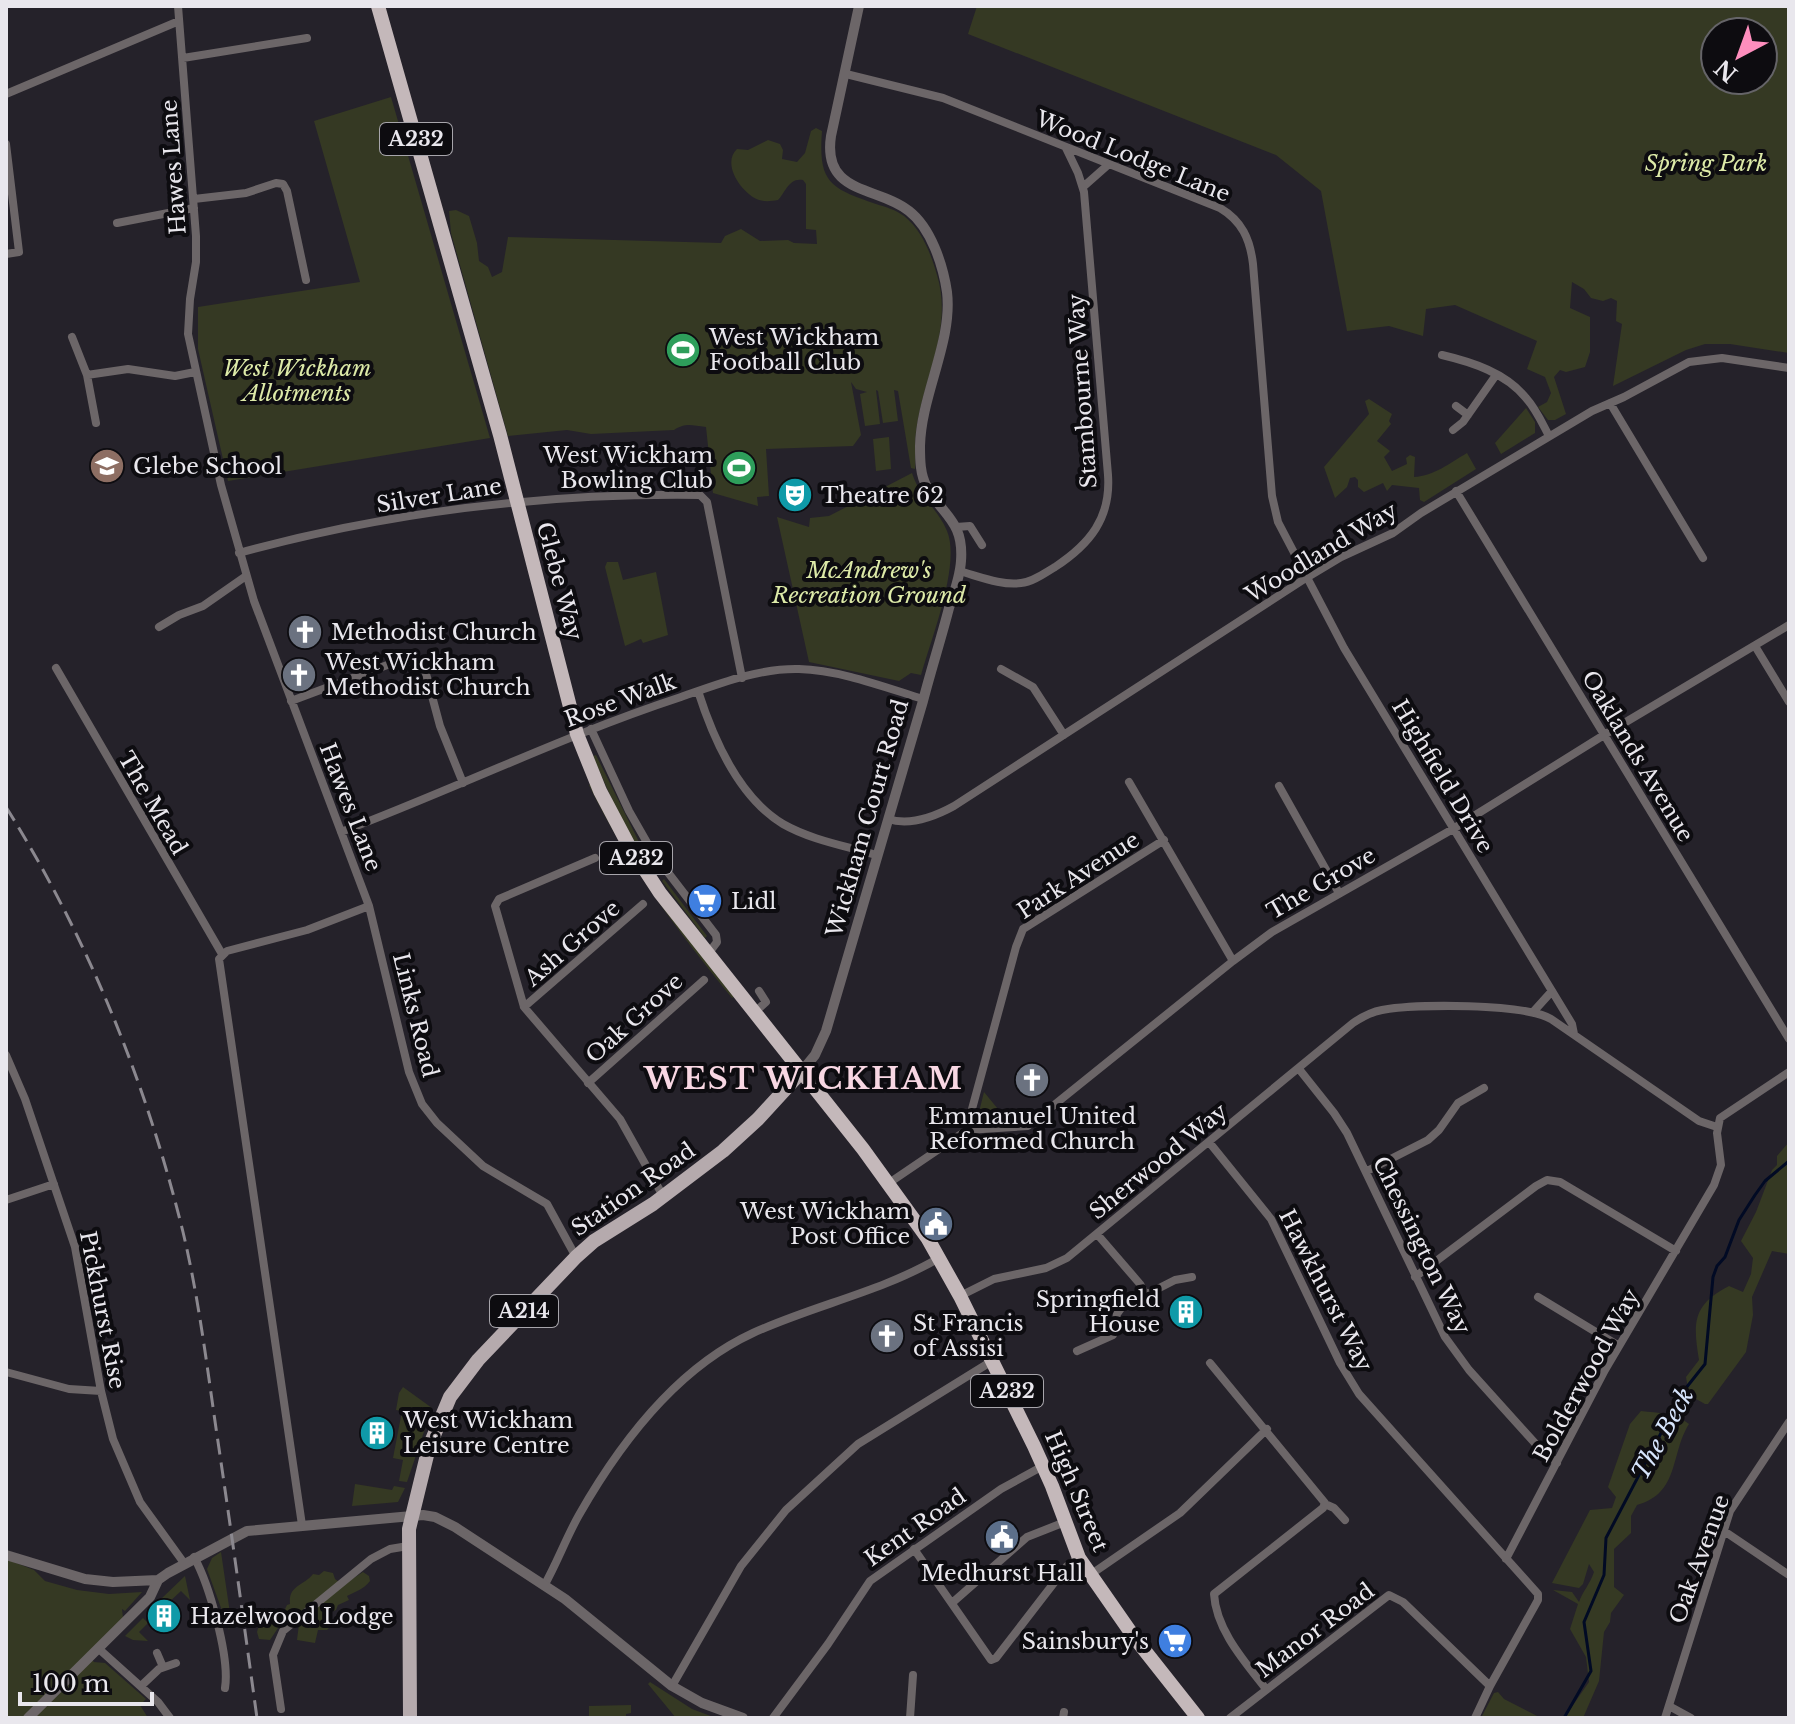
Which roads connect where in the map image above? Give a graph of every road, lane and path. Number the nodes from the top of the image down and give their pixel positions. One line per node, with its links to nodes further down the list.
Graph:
1 (178, 6): 4 (street, Hawes Lane)
2 (378, 6): 30 (highway, Glebe Way / A232)
3 (859, 6): 7 (street)
4 (179, 21): 6 (street, Hawes Lane); 8 (street)
5 (307, 38): 6 (street)
6 (183, 58): 13 (street, Hawes Lane)
7 (846, 74): 10 (street, Wood Lodge Lane); 31 (street)
8 (6, 94)
9 (6, 144): 15 (street)
10 (1066, 148): 11 (street, Wood Lodge Lane); 12 (street, Stambourne Way)
11 (1109, 164): 12 (street); 37 (street, Wood Lodge Lane)
12 (1083, 187): 35 (street, Stambourne Way)
13 (194, 204): 14 (street); 16 (street); 20 (street, Hawes Lane)
14 (117, 223)
15 (6, 254)
16 (306, 280)
17 (72, 337): 21 (street)
18 (1442, 355): 22 (street)
19 (1789, 368): 23 (street, Woodland Way)
20 (195, 372): 21 (street); 33 (street, Hawes Lane)
21 (87, 375): 26 (street)
22 (1496, 375): 25 (street); 28 (street)
23 (1610, 403): 28 (street, Woodland Way); 34 (street)
24 (1456, 406): 25 (street)
25 (1468, 415): 27 (street)
26 (96, 423)
27 (1453, 430)
28 (1549, 436): 29 (street, Woodland Way)
29 (1456, 491): 37 (street, Woodland Way); 50 (street, Oaklands Avenue)
30 (516, 501): 33 (street, Silver Lane); 43 (street, Silver Lane); 48 (highway, Glebe Way / A232)
31 (956, 527): 32 (street); 35 (street, Wickham Court Road)
32 (982, 545)
33 (239, 553): 36 (street, Hawes Lane)
34 (1703, 558)
35 (959, 571): 45 (street, Wickham Court Road)
36 (246, 576): 39 (street); 46 (street, Hawes Lane)
37 (1306, 578): 49 (street, Woodland Way); 55 (street, Highfield Drive)
38 (1789, 625): 40 (street, The Grove)
39 (159, 627)
40 (1755, 646): 47 (street); 50 (street, The Grove)
41 (56, 668): 65 (street, The Mead)
42 (1001, 669): 49 (street)
43 (742, 678): 44 (street, Rose Walk); 45 (street, Rose Walk)
44 (698, 691): 48 (street, Rose Walk); 58 (street)
45 (923, 699): 54 (street, Wickham Court Road)
46 (291, 701): 52 (street); 56 (street, Hawes Lane)
47 (1789, 702)
48 (584, 732): 52 (street, Rose Walk); 60 (street, Glebe Way); 61 (highway, Glebe Way / A232)
49 (1064, 735): 54 (street, Woodland Way)
50 (1604, 735): 55 (street, The Grove); 75 (street, Oaklands Avenue)
51 (1129, 782): 57 (street)
52 (463, 783): 56 (street, Rose Walk)
53 (1279, 786): 62 (street)
54 (888, 819): 58 (street, Wickham Court Road)
55 (1453, 829): 62 (street, The Grove); 70 (street, Highfield Drive)
56 (341, 832): 64 (street, Hawes Lane)
57 (1164, 840): 67 (street); 83 (street, Park Avenue)
58 (876, 855): 78 (street, Wickham Court Road)
59 (595, 858): 71 (street)
60 (661, 866): 61 (street); 66 (street, Glebe Way)
61 (648, 876): 66 (highway, Glebe Way / A232)
62 (1339, 893): 67 (street, The Grove)
63 (643, 904): 71 (street, Ash Grove)
64 (369, 906): 65 (street, Hawes Lane); 92 (street, Links Road)
65 (222, 954): 113 (street)
66 (708, 954): 73 (highway, Glebe Way / A232)
67 (1233, 961): 83 (street, The Grove)
68 (704, 980): 80 (street, Oak Grove)
69 (759, 991): 73 (street)
70 (1552, 991): 72 (street); 74 (street, Highfield Drive)
71 (524, 1007): 80 (street)
72 (1534, 1011): 74 (street); 77 (street, Sherwood Way)
73 (755, 1012): 78 (highway, Glebe Way / A232)
74 (1574, 1034): 82 (street)
75 (1789, 1039)
76 (6, 1055): 87 (street, Pickhurst Rise)
77 (1299, 1069): 84 (street, Sherwood Way); 85 (street, Chessington Way)
78 (802, 1071): 86 (highway, High Street / A232); 88 (main road, Station Road / A214)
79 (1789, 1072): 82 (street)
80 (588, 1083): 88 (street)
81 (1484, 1088): 85 (street)
82 (1717, 1127): 91 (street, Bolderwood Way)
83 (971, 1129): 86 (street)
84 (1209, 1142): 90 (street, Sherwood Way); 120 (street, Hawkhurst Way)
85 (1367, 1171): 95 (street, Chessington Way)
86 (889, 1183): 93 (highway, High Street / A232)
87 (54, 1184): 89 (street); 104 (street, Pickhurst Rise)
88 (663, 1196): 92 (main road, Station Road / A214)
89 (6, 1200)
90 (1097, 1234): 96 (street); 97 (street, Sherwood Way)
91 (1676, 1251): 95 (street); 99 (street, Bolderwood Way)
92 (576, 1257): 110 (main road, Station Road / A214)
93 (939, 1258): 97 (highway, High Street / A232); 125 (street)
94 (1192, 1277): 96 (street)
95 (1415, 1277): 107 (street, Chessington Way)
96 (1146, 1295): 100 (street)
97 (960, 1296): 101 (highway, High Street / A232)
98 (1538, 1297): 99 (street)
99 (1619, 1346): 107 (street, Bolderwood Way)
100 (1077, 1351)
101 (992, 1361): 108 (highway, High Street / A232); 133 (street)
102 (1210, 1363): 106 (street)
103 (6, 1372): 104 (street)
104 (101, 1391): 121 (street, Pickhurst Rise)
105 (1789, 1422): 114 (street, Oak Avenue)
106 (1267, 1429): 109 (street); 122 (street)
107 (1557, 1463): 120 (street, Bolderwood Way)
108 (1043, 1466): 112 (highway, High Street / A232); 116 (street, Kent Road)
109 (1325, 1504): 111 (street); 136 (street)
110 (411, 1516): 113 (street); 115 (main road, A214); 125 (street)
111 (1345, 1520)
112 (1065, 1522): 119 (highway, High Street / A232); 126 (street)
113 (302, 1525): 118 (street)
114 (1724, 1531): 123 (street); 137 (street, Oak Avenue)
115 (408, 1546): 138 (street); 142 (main road, A214)
116 (914, 1549): 126 (street); 143 (street, Kent Road)
117 (6, 1555): 124 (street)
118 (194, 1557): 121 (street); 135 (street)
119 (1079, 1558): 122 (highway, High Street / A232); 126 (street)
120 (1506, 1559): 134 (street, Hawkhurst Way)
121 (184, 1563): 124 (street)
122 (1090, 1575): 145 (highway, High Street / A232)
123 (1789, 1575)
124 (158, 1580): 127 (street)
125 (544, 1586): 133 (street)
126 (952, 1603)
127 (99, 1649): 132 (street); 140 (street)
128 (157, 1653): 130 (street)
129 (176, 1663): 130 (street)
130 (163, 1667): 132 (street)
131 (913, 1675): 144 (street)
132 (141, 1686): 141 (street)
133 (672, 1686): 139 (street)
134 (1490, 1686): 136 (street, Manor Road); 147 (street)
135 (225, 1688)
136 (1266, 1689): 146 (street, Manor Road)
137 (1669, 1706): 148 (street, Oak Avenue); 149 (street)
138 (281, 1709)
139 (740, 1717)
140 (28, 1718)
141 (170, 1718)
142 (410, 1718)
143 (773, 1718)
144 (910, 1718)
145 (1198, 1718)
146 (1230, 1718)
147 (1475, 1718)
148 (1665, 1718)
149 (1691, 1718)

